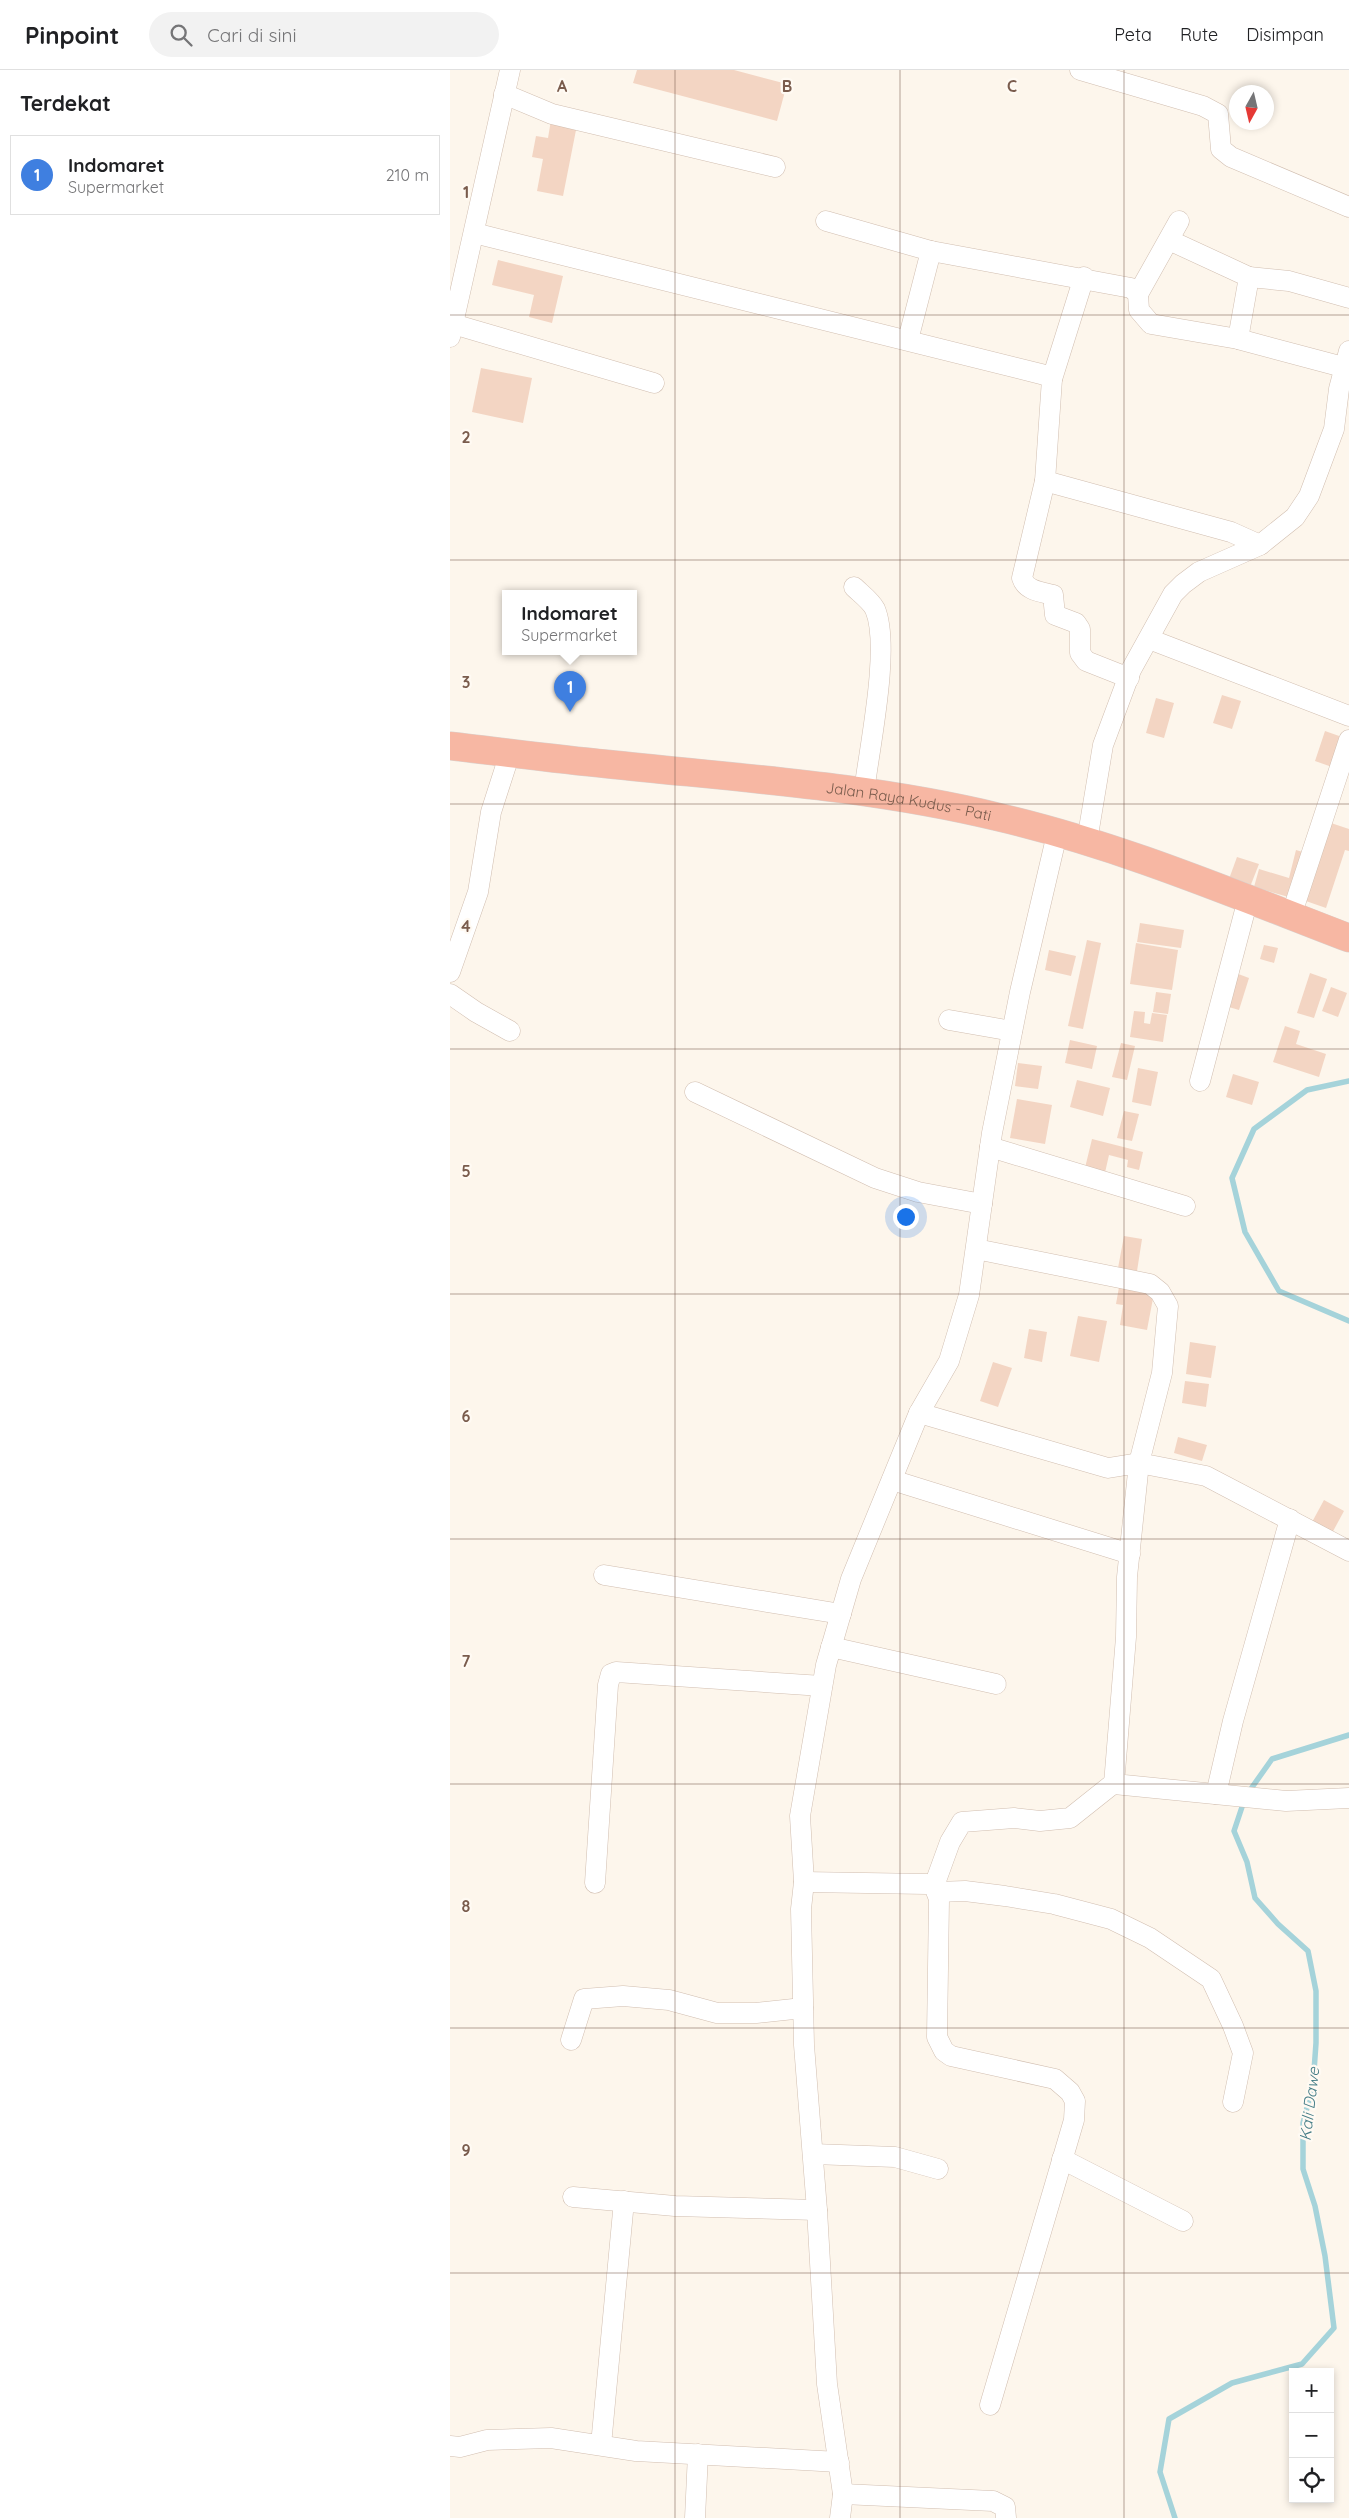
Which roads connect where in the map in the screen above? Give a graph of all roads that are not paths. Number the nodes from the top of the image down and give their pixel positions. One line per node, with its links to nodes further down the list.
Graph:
1 (510, 70): 3 (street)
2 (1080, 70): 5 (street)
3 (504, 94): 4 (street); 8 (street)
4 (775, 166)
5 (1349, 206)
6 (826, 221): 10 (street)
7 (1179, 221): 9 (street)
8 (474, 233): 15 (street); 17 (street)
9 (1169, 240): 12 (street); 13 (street)
10 (931, 251): 11 (street); 17 (street)
11 (1084, 277): 13 (street); 19 (street)
12 (1249, 277): 14 (street); 16 (street)
13 (1138, 294): 16 (street)
14 (1349, 298)
15 (451, 331): 20 (street)
16 (1238, 339): 18 (street)
17 (908, 340): 19 (street)
18 (1346, 359): 21 (street)
19 (1052, 379): 22 (street)
20 (654, 383)
21 (1342, 431): 23 (street)
22 (1045, 481): 23 (street); 26 (street)
23 (1260, 545): 25 (street)
24 (854, 587): 31 (street)
25 (1149, 639): 26 (street); 27 (street)
26 (1129, 678): 33 (street)
27 (1349, 716)
28 (1349, 740): 35 (street)
29 (450, 746): 30 (highway, Jalan Raya Kudus - Pati)
30 (510, 753): 31 (highway, Jalan Raya Kudus - Pati); 37 (street)
31 (864, 792): 32 (highway, Jalan Raya Kudus - Pati)
32 (1057, 834): 33 (highway, Jalan Raya Kudus - Pati); 41 (street)
33 (1087, 840): 34 (highway, Jalan Raya Kudus - Pati)
34 (1248, 899): 35 (highway, Jalan Raya Kudus - Pati); 42 (street)
35 (1291, 916): 36 (highway, Jalan Raya Kudus - Pati)
36 (1349, 938)
37 (450, 972)
38 (450, 994): 40 (street)
39 (949, 1020): 41 (street)
40 (510, 1031)
41 (1012, 1031): 44 (street)
42 (1200, 1081)
43 (695, 1092): 45 (street)
44 (990, 1147): 45 (street); 46 (street)
45 (982, 1204): 47 (street)
46 (1185, 1206)
47 (976, 1248): 48 (street); 49 (street)
48 (919, 1413): 49 (street); 50 (street)
49 (1139, 1463): 51 (street); 53 (street)
50 (892, 1480): 53 (street); 55 (street)
51 (1290, 1519): 52 (street); 60 (street)
52 (1349, 1551)
53 (1130, 1554): 59 (street)
54 (604, 1575): 55 (street)
55 (841, 1614): 56 (street)
56 (831, 1647): 57 (street); 58 (street)
57 (996, 1684)
58 (822, 1686): 62 (street); 63 (street)
59 (1114, 1783): 60 (street); 64 (street)
60 (1216, 1794): 61 (street)
61 (1349, 1798)
62 (804, 1882): 64 (street); 65 (street)
63 (595, 1883)
64 (936, 1889): 67 (street); 69 (street)
65 (803, 2008): 66 (street); 68 (street)
66 (570, 2040)
67 (1233, 2102)
68 (813, 2154): 70 (street); 73 (street)
69 (1062, 2159): 74 (street); 75 (street)
70 (938, 2169)
71 (573, 2198): 72 (street)
72 (624, 2202): 73 (street); 77 (street)
73 (817, 2210): 79 (street)
74 (1183, 2221)
75 (990, 2405)
76 (450, 2446): 77 (street)
77 (601, 2446): 78 (street)
78 (698, 2454): 79 (street); 81 (street)
79 (838, 2462): 80 (street)
80 (844, 2494): 82 (street); 83 (street)
81 (695, 2518)
82 (840, 2518)
83 (1006, 2518)

